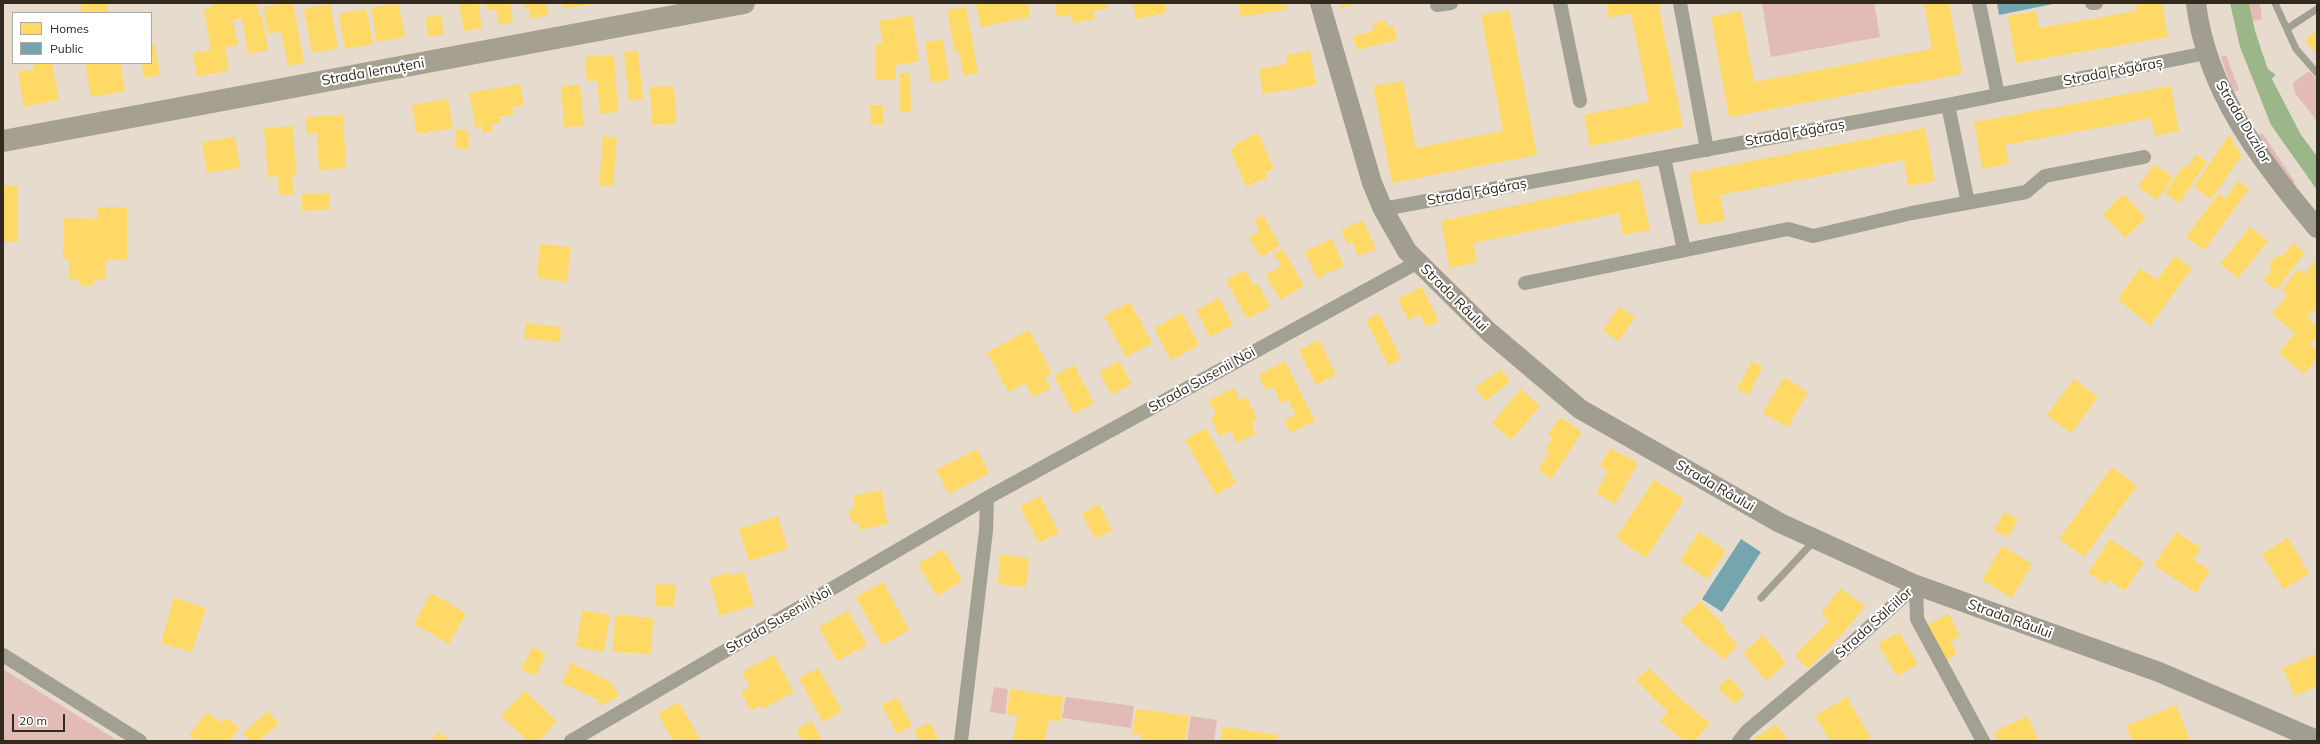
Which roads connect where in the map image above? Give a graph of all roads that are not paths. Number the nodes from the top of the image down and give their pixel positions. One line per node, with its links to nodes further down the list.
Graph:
1 (744, 3): 19 (main road, Strada Iernuțeni)
2 (1320, 3): 24 (main road, Strada Râului)
3 (1451, 3): 11 (street)
4 (1560, 3): 17 (street)
5 (1680, 3): 20 (street)
6 (1979, 3): 16 (street)
7 (2092, 3): 8 (street)
8 (2096, 3)
9 (2196, 3): 14 (main road, Strada Duzilor)
10 (2275, 3): 13 (lane)
11 (1437, 5)
12 (2317, 9): 13 (lane)
13 (2288, 28): 15 (lane)
14 (2206, 53): 16 (street, Strada Făgăraș); 25 (main road, Strada Duzilor)
15 (2317, 73)
16 (1998, 95): 18 (street, Strada Făgăraș)
17 (1580, 101)
18 (1948, 105): 20 (street, Strada Făgăraș); 23 (street)
19 (3, 141)
20 (1707, 150): 22 (street, Strada Făgăraș)
21 (2144, 157): 23 (street)
22 (1664, 158): 24 (street, Strada Făgăraș); 26 (street)
23 (1968, 203): 26 (street)
24 (1383, 209): 27 (main road, Strada Râului)
25 (2317, 228)
26 (1684, 250): 28 (street)
27 (1418, 262): 29 (street, Strada Susenii Noi); 30 (main road, Strada Râului)
28 (1525, 283)
29 (987, 498): 36 (street, Strada Susenii Noi); 37 (street)
30 (1815, 539): 31 (main road, Strada Râului); 32 (lane)
31 (1916, 586): 34 (main road, Strada Râului); 38 (street, Strada Sălciilor); 39 (street, Strada Sălciilor)
32 (1761, 598)
33 (3, 655): 35 (street)
34 (2317, 740)
35 (140, 741)
36 (571, 741)
37 (960, 741)
38 (1739, 741)
39 (1982, 741)

